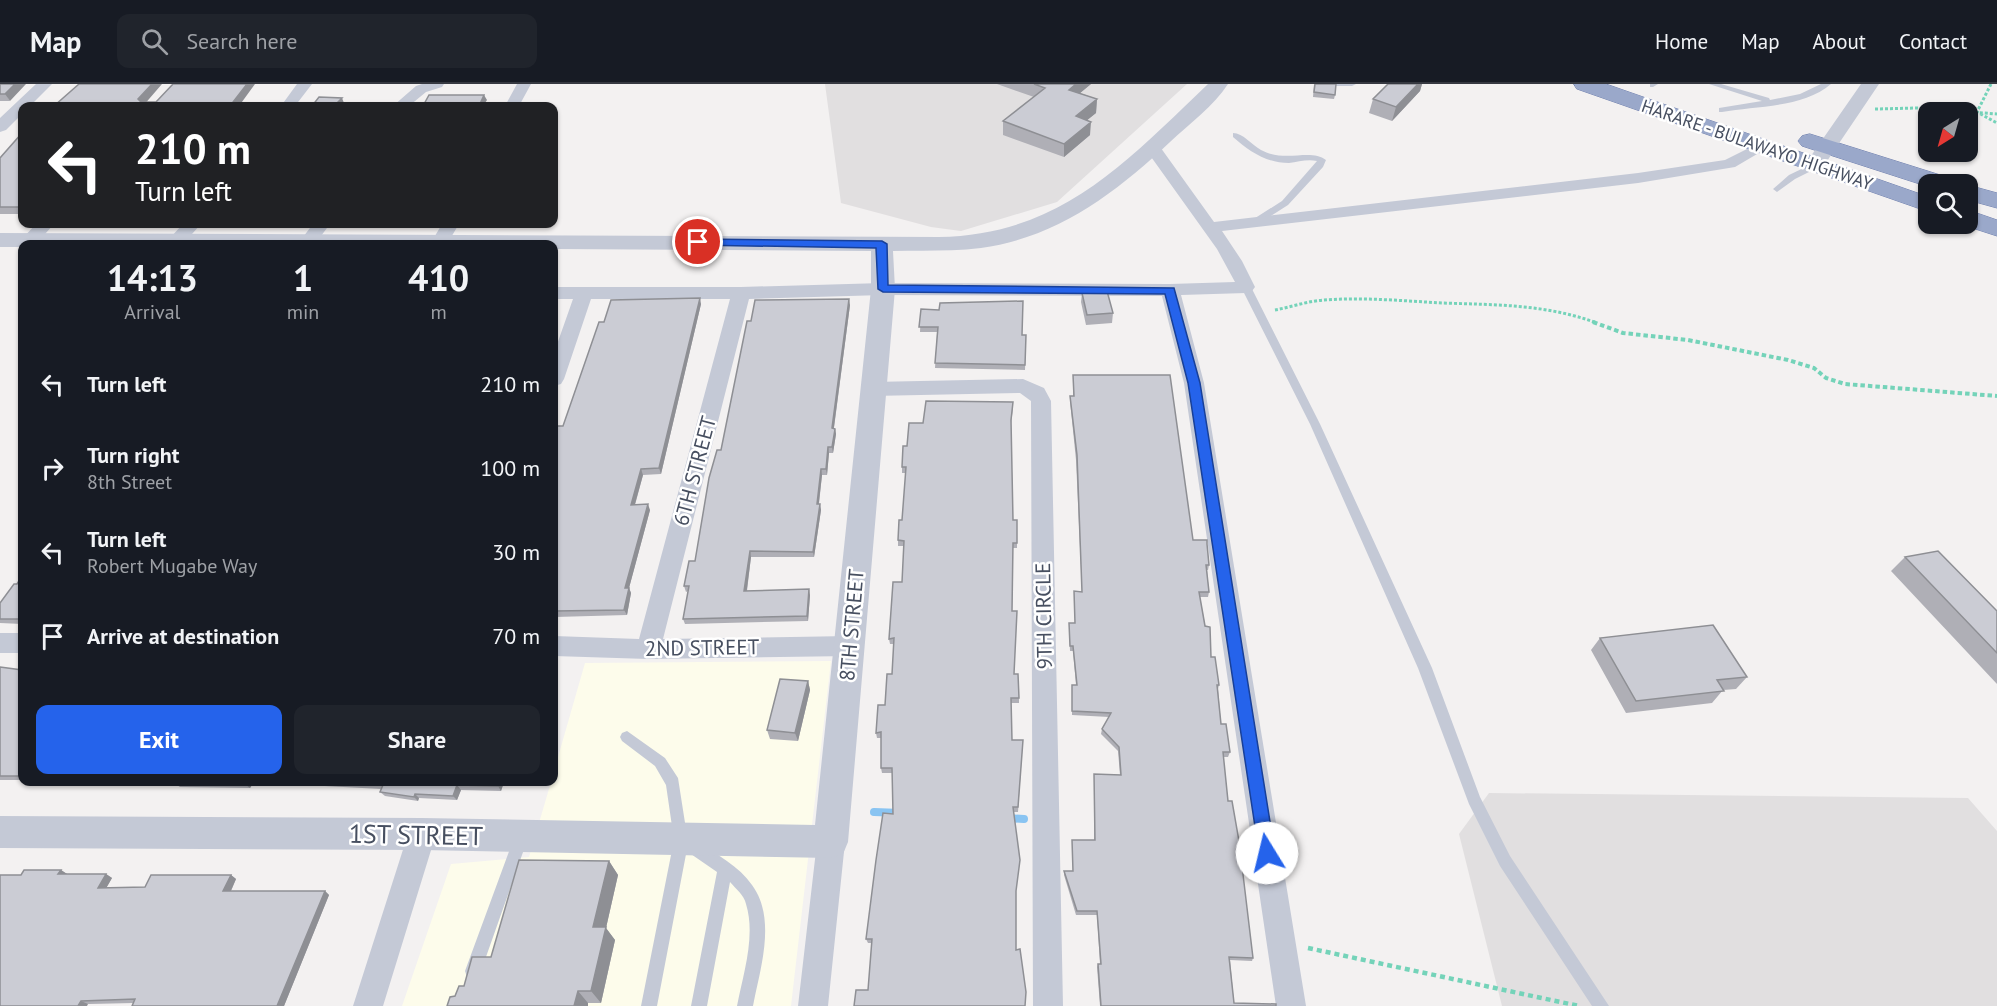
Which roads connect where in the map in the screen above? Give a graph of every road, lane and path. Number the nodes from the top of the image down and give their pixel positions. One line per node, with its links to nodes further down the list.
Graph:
1 (45, 84): 15 (street)
2 (305, 84): 16 (street)
3 (437, 84): 17 (street)
4 (1219, 84): 30 (street)
5 (1318, 84): 6 (lane)
6 (1352, 84)
7 (1585, 84): 31 (highway, HARARE - BULAWAYO HIGHWAY)
8 (1652, 84): 21 (highway, HARARE - BULAWAYO HIGHWAY)
9 (1713, 84): 14 (lane)
10 (1827, 84): 14 (lane)
11 (1870, 84): 22 (street)
12 (1991, 84): 23 (path)
13 (520, 85): 18 (street)
14 (1770, 101): 21 (lane)
15 (26, 102)
16 (291, 102)
17 (405, 102)
18 (514, 102)
19 (1918, 108): 22 (path)
20 (18, 110): 28 (street)
21 (1722, 110): 32 (highway, HARARE - BULAWAYO HIGHWAY)
22 (1854, 110): 32 (street)
23 (1978, 110)
24 (1978, 112): 26 (path)
25 (1978, 113): 27 (path)
26 (1997, 114)
27 (1997, 123)
28 (0, 127)
29 (1236, 135): 40 (lane)
30 (1152, 147): 41 (street); 50 (street)
31 (1761, 147): 33 (highway, HARARE - BULAWAYO HIGHWAY); 40 (street)
32 (1828, 147): 33 (street); 34 (highway, HARARE - BULAWAYO HIGHWAY)
33 (1814, 166): 35 (lane); 37 (highway, HARARE - BULAWAYO HIGHWAY)
34 (1918, 176)
35 (1778, 189)
36 (1978, 195): 38 (highway)
37 (1918, 201)
38 (1997, 201)
39 (1978, 221): 44 (highway)
40 (1252, 224): 41 (street)
41 (1212, 227): 51 (street)
42 (41, 228): 48 (street)
43 (188, 228): 49 (street)
44 (1997, 228)
45 (315, 232): 46 (street); 49 (street)
46 (446, 232): 50 (street)
47 (0, 240): 48 (street)
48 (30, 240): 49 (street)
49 (177, 240)
50 (882, 244): 52 (street, 8TH STREET)
51 (1246, 287): 53 (street); 57 (lane)
52 (883, 289): 53 (street); 56 (street); 59 (street, 8TH STREET)
53 (1170, 290): 73 (street)
54 (558, 293): 55 (street)
55 (584, 293): 56 (street); 58 (street)
56 (741, 293): 65 (street, 6TH STREET)
57 (1256, 309): 60 (path); 83 (lane)
58 (558, 368)
59 (872, 389): 64 (street, 8TH STREET); 80 (street, 9TH CIRCLE)
60 (1997, 396)
61 (0, 643): 62 (street)
62 (18, 643)
63 (558, 646): 65 (street, 2ND STREET)
64 (850, 646): 65 (street, 2ND STREET); 71 (street, 8TH STREET)
65 (648, 649)
66 (627, 737): 70 (lane)
67 (0, 832): 68 (street, 1ST STREET)
68 (422, 834): 69 (street, 1ST STREET); 75 (street)
69 (521, 837): 70 (street, 1ST STREET); 74 (lane)
70 (681, 840): 71 (street, 1ST STREET); 72 (lane); 76 (lane)
71 (831, 842): 79 (street, 8TH STREET)
72 (725, 868): 77 (lane); 78 (lane)
73 (1281, 943): 81 (street); 82 (path)
74 (468, 983)
75 (368, 1006)
76 (649, 1006)
77 (699, 1006)
78 (745, 1006)
79 (813, 1006)
80 (1048, 1006)
81 (1291, 1006)
82 (1580, 1006)
83 (1601, 1006)

